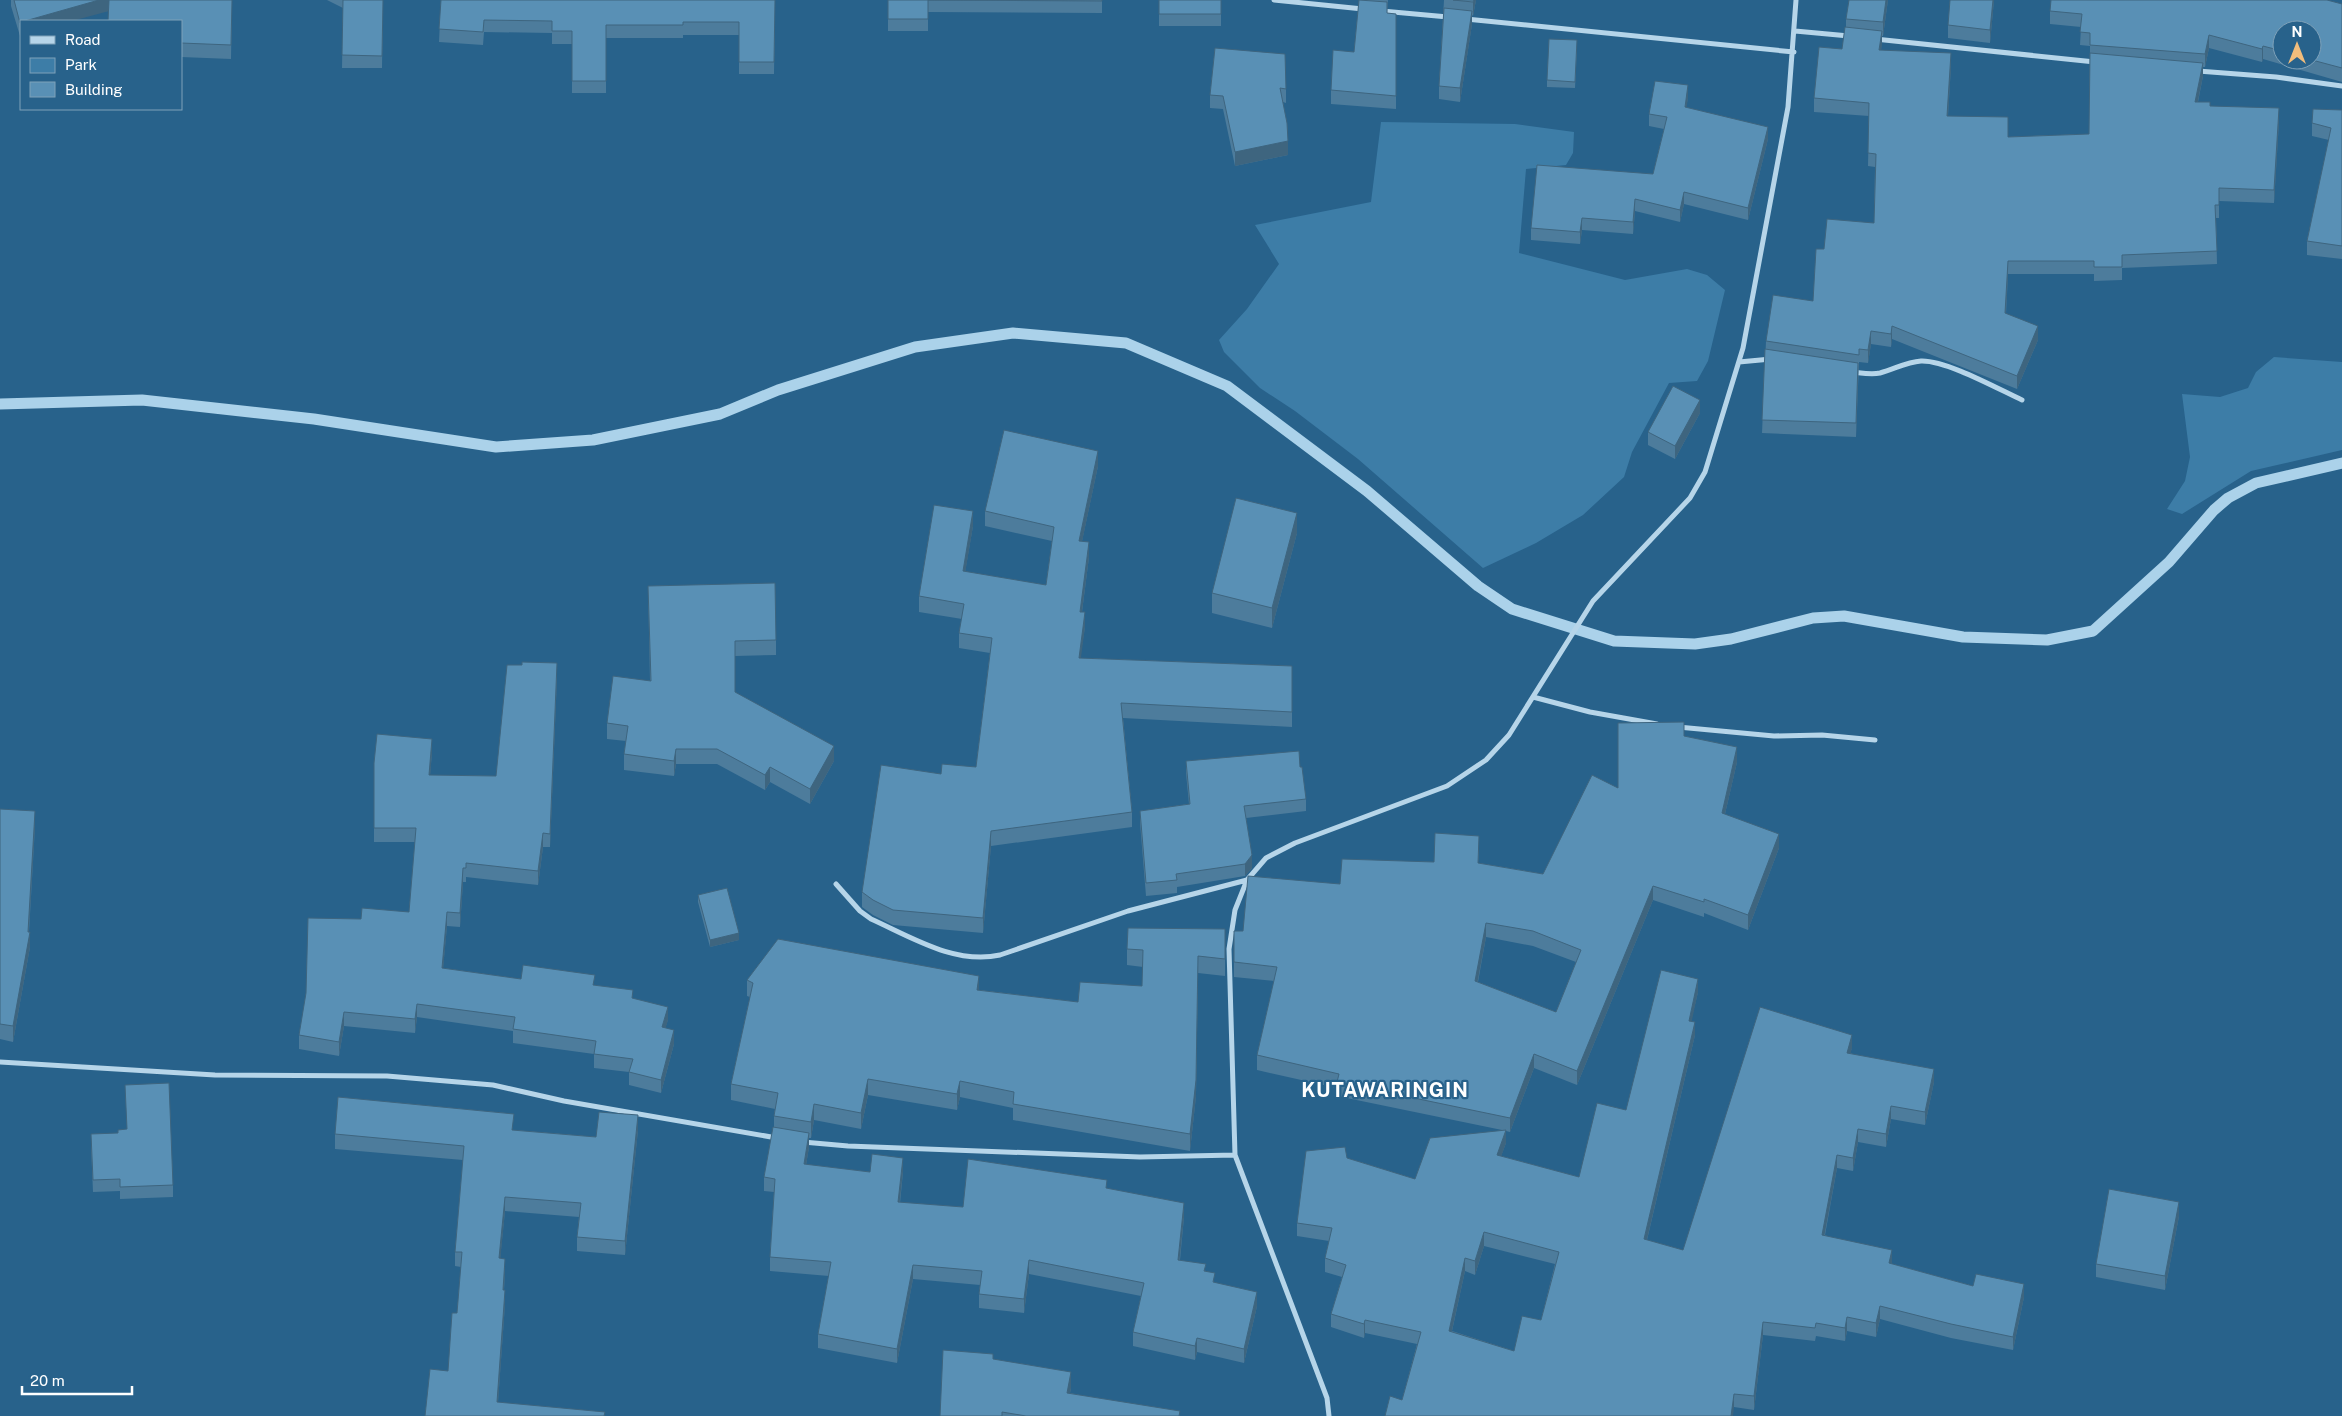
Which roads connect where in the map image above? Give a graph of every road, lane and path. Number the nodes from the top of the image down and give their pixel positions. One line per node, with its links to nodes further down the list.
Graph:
1 (1274, 0): 3 (street)
2 (1796, 0): 5 (street)
3 (1451, 18)
4 (1460, 19): 8 (street)
5 (1795, 31): 6 (street); 8 (street)
6 (1854, 37)
7 (1864, 38): 9 (street)
8 (1794, 52): 13 (street)
9 (2098, 63)
10 (2187, 70): 11 (street)
11 (2342, 86)
12 (1778, 360): 13 (street)
13 (1739, 362): 16 (street)
14 (1850, 371): 15 (street)
15 (2022, 400)
16 (1533, 697): 17 (street); 20 (street)
17 (1664, 725)
18 (1674, 726): 19 (street)
19 (1875, 740)
20 (1247, 880): 21 (street); 25 (street)
21 (836, 884)
22 (0, 1062): 23 (street)
23 (788, 1140)
24 (798, 1141): 25 (street)
25 (1235, 1155): 26 (street)
26 (1328, 1416)

